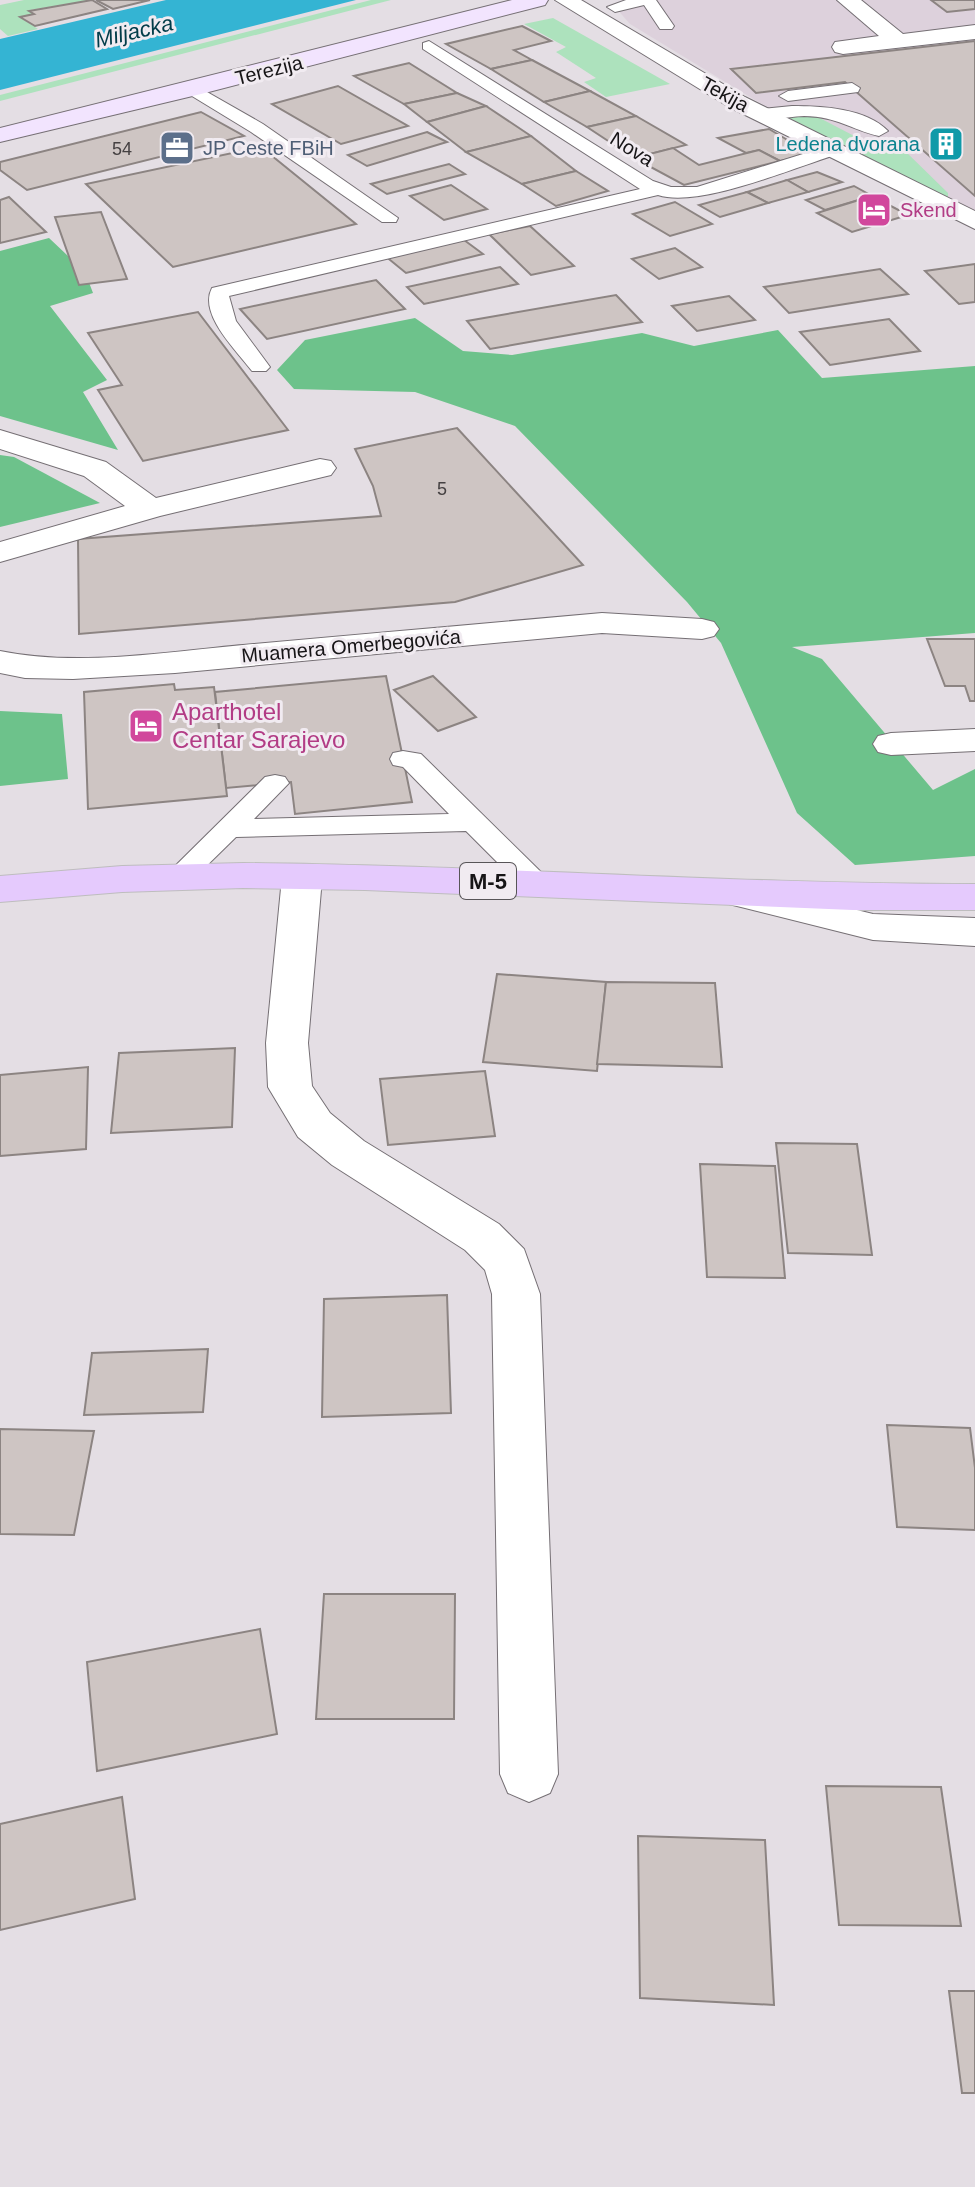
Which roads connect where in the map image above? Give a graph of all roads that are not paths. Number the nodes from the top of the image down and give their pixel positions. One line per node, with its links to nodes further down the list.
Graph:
1 (537, 0): 12 (main road, Terezija)
2 (566, 0): 13 (street, Tekija)
3 (648, 0): 5 (lane); 6 (lane)
4 (848, 0): 8 (street)
5 (615, 7)
6 (666, 26)
7 (975, 32): 8 (street)
8 (898, 41): 10 (street)
9 (429, 46): 18 (lane, Nova)
10 (843, 47)
11 (852, 88): 13 (lane)
12 (193, 89): 16 (main road, Terezija); 19 (lane)
13 (737, 102): 14 (street, Tekija)
14 (762, 114): 15 (lane); 17 (street, Tekija)
15 (879, 131)
16 (0, 135)
17 (835, 149): 18 (lane, Nova); 20 (street, Tekija)
18 (658, 190): 21 (lane)
19 (389, 218)
20 (975, 221)
21 (259, 367)
22 (0, 439): 24 (street)
23 (320, 468): 24 (street)
24 (150, 509): 25 (street)
25 (0, 552)
26 (702, 629): 27 (street, Muamera Omerbegovića)
27 (0, 662)
28 (975, 740): 29 (street)
29 (891, 744)
30 (403, 759): 32 (lane)
31 (275, 783): 33 (lane)
32 (473, 822): 33 (lane); 36 (lane)
33 (228, 828): 34 (lane)
34 (178, 877): 35 (main road, M-5); 37 (main road, M-5)
35 (302, 878): 36 (main road, M-5); 41 (street)
36 (534, 882): 38 (main road, M-5)
37 (0, 889)
38 (743, 895): 39 (main road, M-5); 40 (street)
39 (975, 897)
40 (975, 932)
41 (529, 1774)

